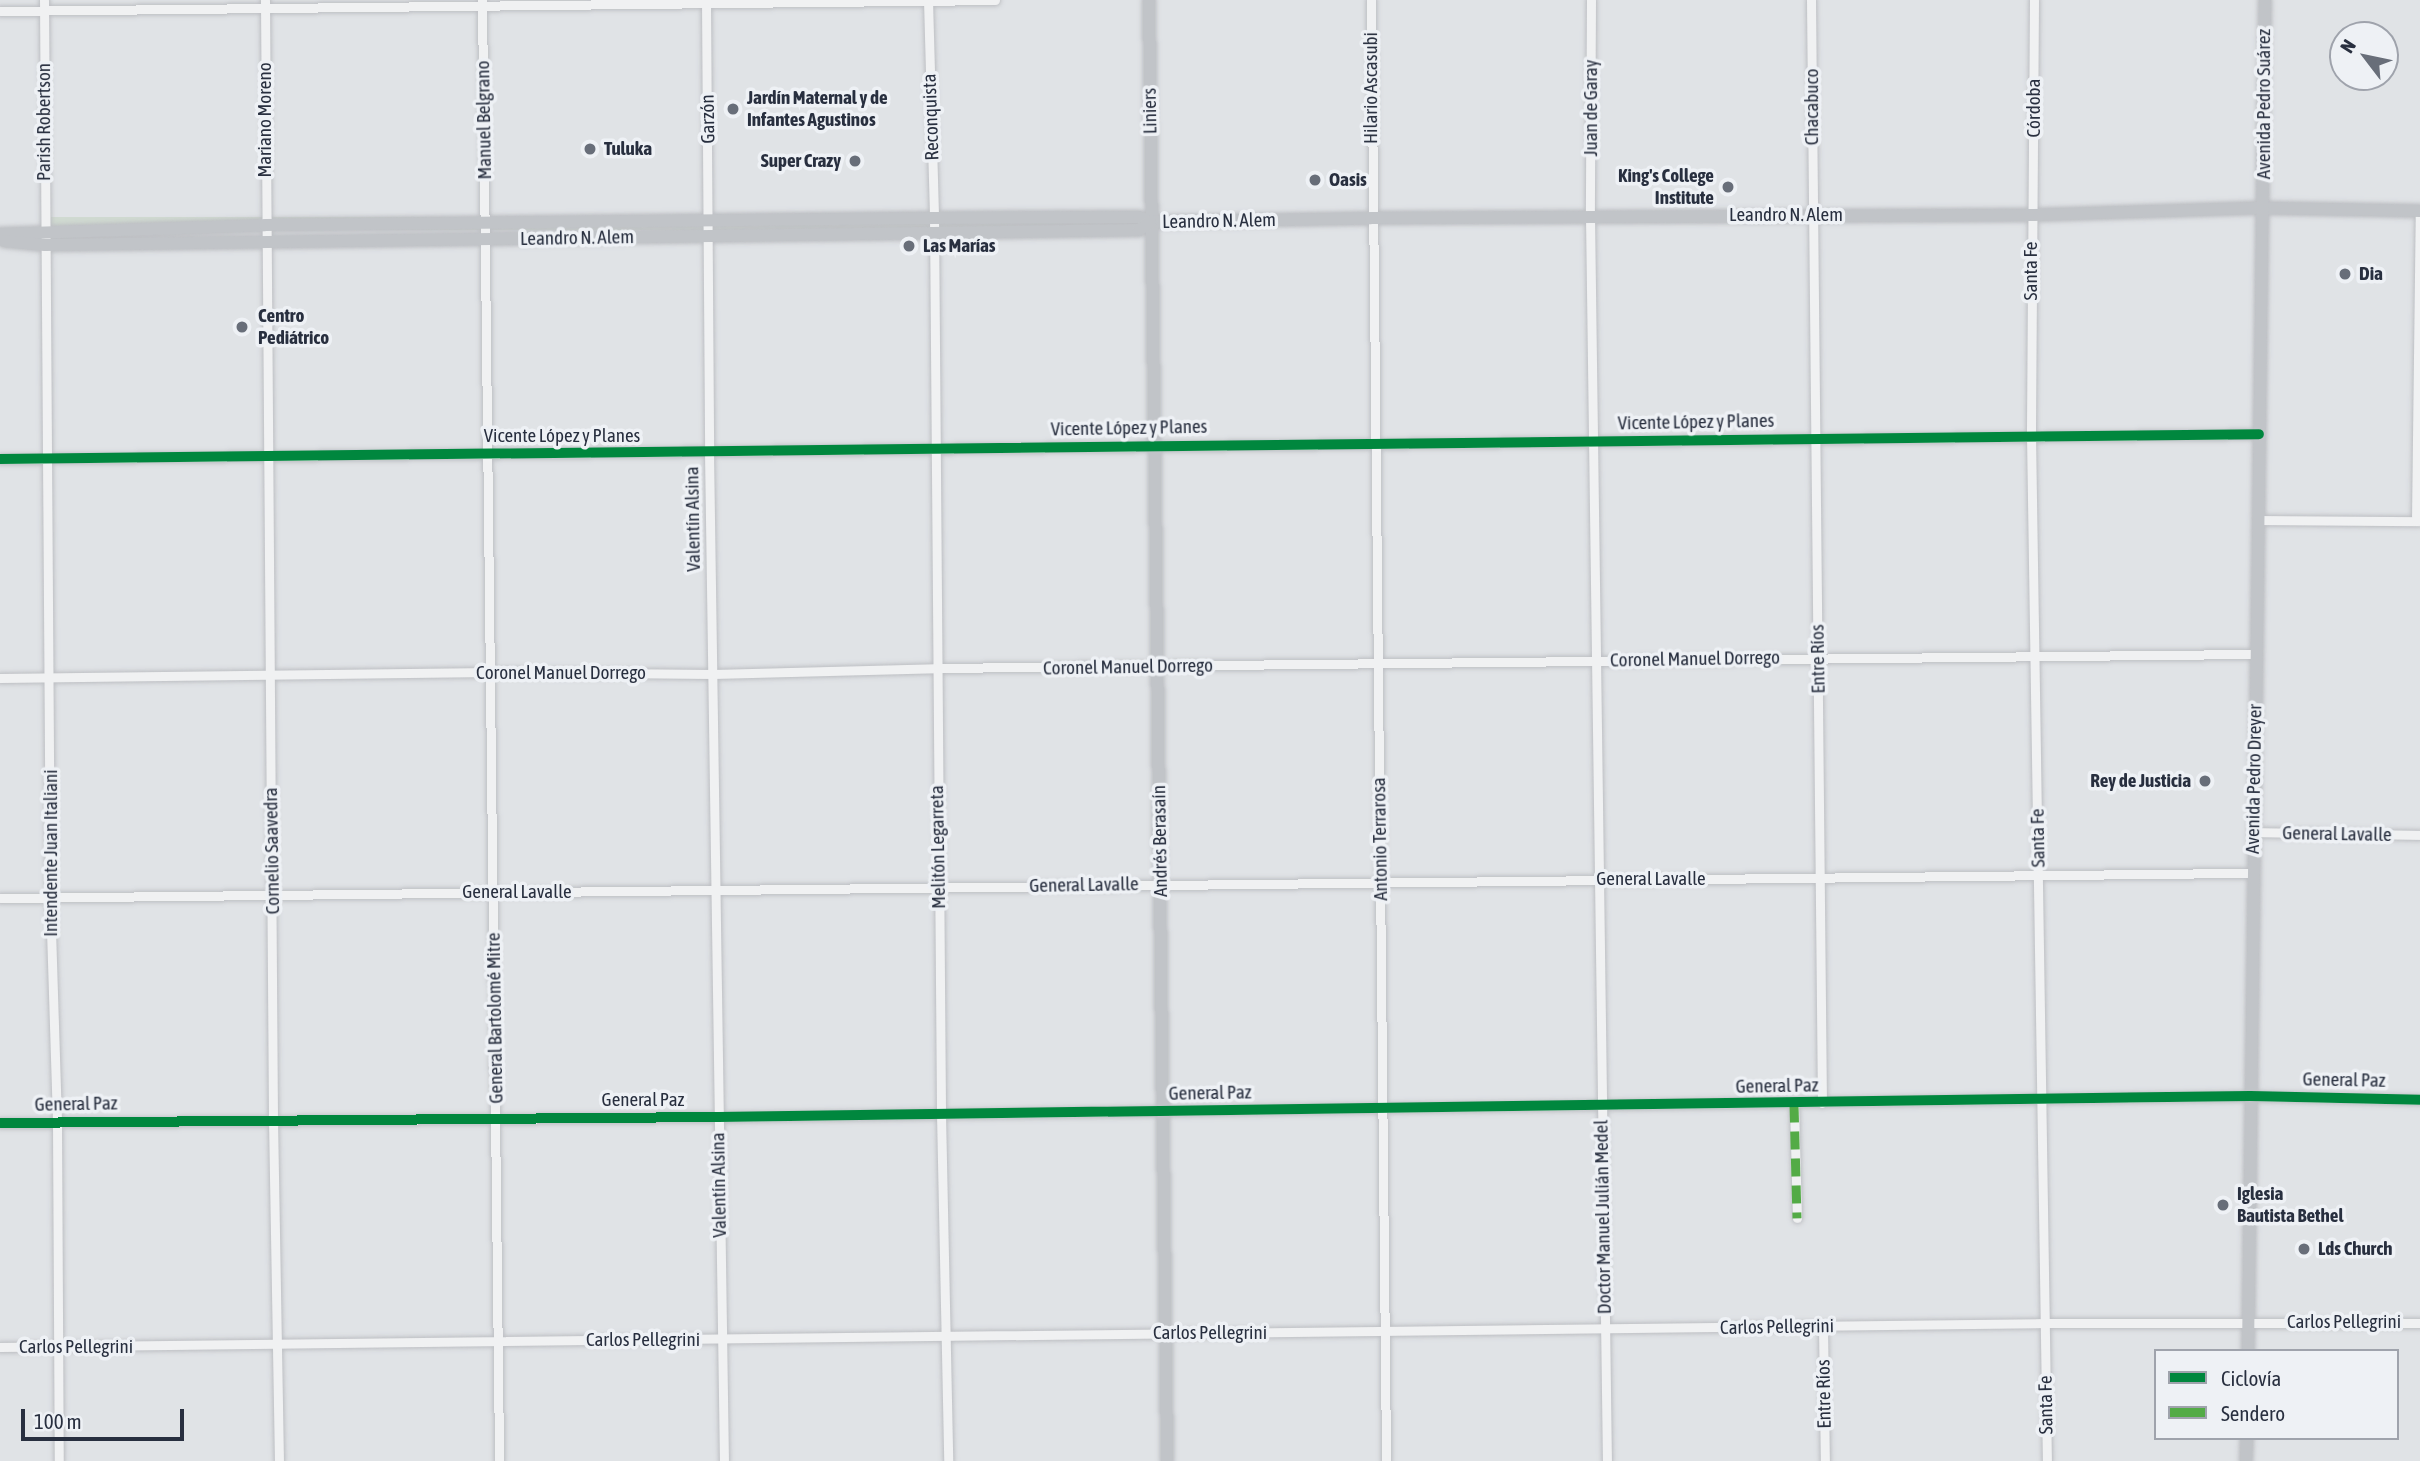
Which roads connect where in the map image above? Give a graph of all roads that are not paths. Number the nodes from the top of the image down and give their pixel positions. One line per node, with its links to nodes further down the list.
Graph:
1 (928, 0): 2 (street); 9 (street); 19 (street, Reconquista)
2 (995, 0)
3 (1149, 0): 21 (main road, Liniers)
4 (1371, 0): 20 (street, Hilario Ascasubi)
5 (1591, 0): 18 (street, Juan de Garay)
6 (1811, 0): 16 (street, Chacabuco)
7 (2034, 0): 17 (street, Córdoba)
8 (2265, 0): 14 (main road, Avenida Pedro Suárez)
9 (706, 1): 10 (street); 23 (street, Garzón)
10 (482, 3): 11 (street); 22 (street, Manuel Belgrano)
11 (265, 4): 12 (street); 24 (street, Mariano Moreno)
12 (44, 5): 13 (street); 25 (street, Parish Robertson)
13 (0, 11)
14 (2263, 208): 15 (main road, Leandro N. Alem); 17 (main road, Leandro N. Alem); 33 (main road, Avenida Pedro Dreyer)
15 (2420, 211): 46 (street)
16 (1812, 214): 17 (main road, Leandro N. Alem); 18 (main road, Leandro N. Alem); 35 (street, Entre Ríos)
17 (2034, 215): 34 (street, Santa Fe)
18 (1590, 216): 20 (main road, Leandro N. Alem); 36 (street, Doctor Manuel Julián Medel)
19 (934, 218): 21 (main road, Leandro N. Alem); 23 (main road, Leandro N. Alem); 26 (street, Reconquista)
20 (1371, 218): 21 (main road, Leandro N. Alem); 37 (street, Antonio Terrarosa)
21 (1151, 222): 26 (main road, Leandro N. Alem); 38 (main road, Andrés Berasaín)
22 (485, 223): 23 (main road, Leandro N. Alem); 24 (main road, Leandro N. Alem); 29 (street, Manuel Belgrano)
23 (709, 223): 28 (street, Garzón)
24 (265, 225): 25 (main road, Leandro N. Alem); 31 (street, Mariano Moreno)
25 (45, 231): 27 (main road, Leandro N. Alem); 32 (street, Parish Robertson)
26 (933, 233): 28 (main road, Leandro N. Alem); 39 (street, Melitón Legarreta)
27 (0, 234)
28 (709, 237): 29 (main road, Leandro N. Alem); 40 (street, Valentín Alsina)
29 (486, 239): 31 (main road, Leandro N. Alem); 41 (street, General Bartolomé Mitre)
30 (0, 241): 32 (main road, Leandro N. Alem)
31 (266, 241): 32 (main road, Leandro N. Alem); 42 (street, Cornelio Saavedra)
32 (45, 244): 44 (street, Intendente Juan Italiani)
33 (2259, 434): 34 (street, Vicente López y Planes); 45 (main road, Avenida Pedro Dreyer)
34 (2031, 435): 35 (street, Vicente López y Planes); 48 (street, Santa Fe)
35 (1815, 437): 36 (street, Vicente López y Planes); 49 (street, Entre Ríos)
36 (1593, 442): 37 (street, Vicente López y Planes); 50 (street, Doctor Manuel Julián Medel)
37 (1373, 443): 38 (street, Vicente López y Planes); 51 (street, Antonio Terrarosa)
38 (1154, 446): 39 (street, Vicente López y Planes); 52 (main road, Andrés Berasaín)
39 (936, 448): 40 (street, Vicente López y Planes); 53 (street, Melitón Legarreta)
40 (709, 452): 41 (street, Vicente López y Planes); 56 (street, Valentín Alsina)
41 (488, 454): 42 (street, Vicente López y Planes); 54 (street, General Bartolomé Mitre)
42 (268, 456): 44 (street, Vicente López y Planes); 55 (street, Cornelio Saavedra)
43 (0, 459): 44 (street, Vicente López y Planes)
44 (48, 459): 57 (street, Intendente Juan Italiani)
45 (2259, 520): 46 (street); 47 (main road, Avenida Pedro Dreyer)
46 (2418, 521)
47 (2256, 653): 48 (street, Coronel Manuel Dorrego); 59 (main road, Avenida Pedro Dreyer)
48 (2035, 655): 49 (street, Coronel Manuel Dorrego); 62 (street, Santa Fe)
49 (1818, 658): 50 (street, Coronel Manuel Dorrego); 63 (street, Entre Ríos)
50 (1597, 660): 51 (street, Coronel Manuel Dorrego); 64 (street, Doctor Manuel Julián Medel)
51 (1377, 662): 52 (street, Coronel Manuel Dorrego); 65 (street, Antonio Terrarosa)
52 (1159, 667): 53 (street, Coronel Manuel Dorrego); 66 (main road, Andrés Berasaín)
53 (936, 668): 56 (street, Coronel Manuel Dorrego); 67 (street, Melitón Legarreta)
54 (491, 672): 55 (street, Coronel Manuel Dorrego); 56 (street, Coronel Manuel Dorrego); 69 (street, General Bartolomé Mitre)
55 (270, 674): 57 (street, Coronel Manuel Dorrego); 70 (street, Cornelio Saavedra)
56 (713, 674): 68 (street, Valentín Alsina)
57 (51, 677): 58 (street, Coronel Manuel Dorrego); 72 (street, Intendente Juan Italiani)
58 (0, 678)
59 (2253, 832): 60 (street, General Lavalle); 61 (main road, Avenida Pedro Dreyer)
60 (2420, 835)
61 (2253, 873): 62 (street, General Lavalle); 73 (main road, Avenida Pedro Dreyer)
62 (2039, 876): 63 (street, General Lavalle); 74 (street, Santa Fe)
63 (1819, 877): 64 (street, General Lavalle); 76 (street, Entre Ríos)
64 (1600, 879): 65 (street, General Lavalle); 78 (street, Doctor Manuel Julián Medel)
65 (1381, 882): 66 (street, General Lavalle); 79 (street, Antonio Terrarosa)
66 (1161, 884): 67 (street, General Lavalle); 80 (main road, Andrés Berasaín)
67 (938, 889): 68 (street, General Lavalle); 81 (street, Melitón Legarreta)
68 (717, 891): 69 (street, General Lavalle); 83 (street, Valentín Alsina)
69 (493, 892): 70 (street, General Lavalle); 82 (street, General Bartolomé Mitre)
70 (273, 894): 72 (street, General Lavalle); 84 (street, Cornelio Saavedra)
71 (0, 898): 72 (street, General Lavalle)
72 (50, 898): 86 (street, Intendente Juan Italiani)
73 (2250, 1096): 74 (street, General Paz); 75 (street, General Paz); 88 (main road, Avenida Pedro Dreyer)
74 (2044, 1098): 76 (street, General Paz); 89 (street, Santa Fe)
75 (2420, 1100)
76 (1822, 1103): 77 (street, General Paz)
77 (1794, 1104): 78 (street, General Paz); 87 (street)
78 (1601, 1106): 79 (street, General Paz); 92 (street, Doctor Manuel Julián Medel)
79 (1383, 1108): 80 (street, General Paz); 93 (street, Antonio Terrarosa)
80 (1164, 1111): 81 (street, General Paz); 94 (main road, Andrés Berasaín)
81 (941, 1114): 83 (street, General Paz); 95 (street, Melitón Legarreta)
82 (496, 1117): 83 (street, General Paz); 84 (street, General Paz); 97 (street, General Bartolomé Mitre)
83 (718, 1117): 96 (street, Valentín Alsina)
84 (273, 1119): 86 (street, General Paz); 98 (street, Cornelio Saavedra)
85 (0, 1122): 86 (street, General Paz)
86 (57, 1122): 100 (street, Intendente Juan Italiani)
87 (1797, 1218)
88 (2248, 1322): 89 (street, Carlos Pellegrini); 90 (street, Carlos Pellegrini); 101 (main road, Avenida Pedro Dreyer)
89 (2045, 1323): 91 (street, Carlos Pellegrini); 112 (street, Santa Fe)
90 (2420, 1323)
91 (1823, 1326): 92 (street, Carlos Pellegrini); 111 (street, Entre Ríos)
92 (1605, 1328): 93 (street, Carlos Pellegrini); 110 (street, Doctor Manuel Julián Medel)
93 (1386, 1332): 94 (street, Carlos Pellegrini); 109 (street, Antonio Terrarosa)
94 (1166, 1333): 95 (street, Carlos Pellegrini); 108 (main road, Andrés Berasaín)
95 (947, 1337): 96 (street, Carlos Pellegrini); 107 (street, Melitón Legarreta)
96 (723, 1339): 97 (street, Carlos Pellegrini); 106 (street, Valentín Alsina)
97 (498, 1341): 98 (street, Carlos Pellegrini); 105 (street, General Bartolomé Mitre)
98 (279, 1346): 100 (street, Carlos Pellegrini); 104 (street, Cornelio Saavedra)
99 (0, 1347): 100 (street, Carlos Pellegrini)
100 (58, 1348): 103 (street, Intendente Juan Italiani)
101 (2248, 1349)
102 (2246, 1440): 113 (main road)
103 (59, 1461)
104 (279, 1461)
105 (499, 1461)
106 (724, 1461)
107 (948, 1461)
108 (1167, 1461)
109 (1386, 1461)
110 (1607, 1461)
111 (1825, 1461)
112 (2047, 1461)
113 (2246, 1461)

